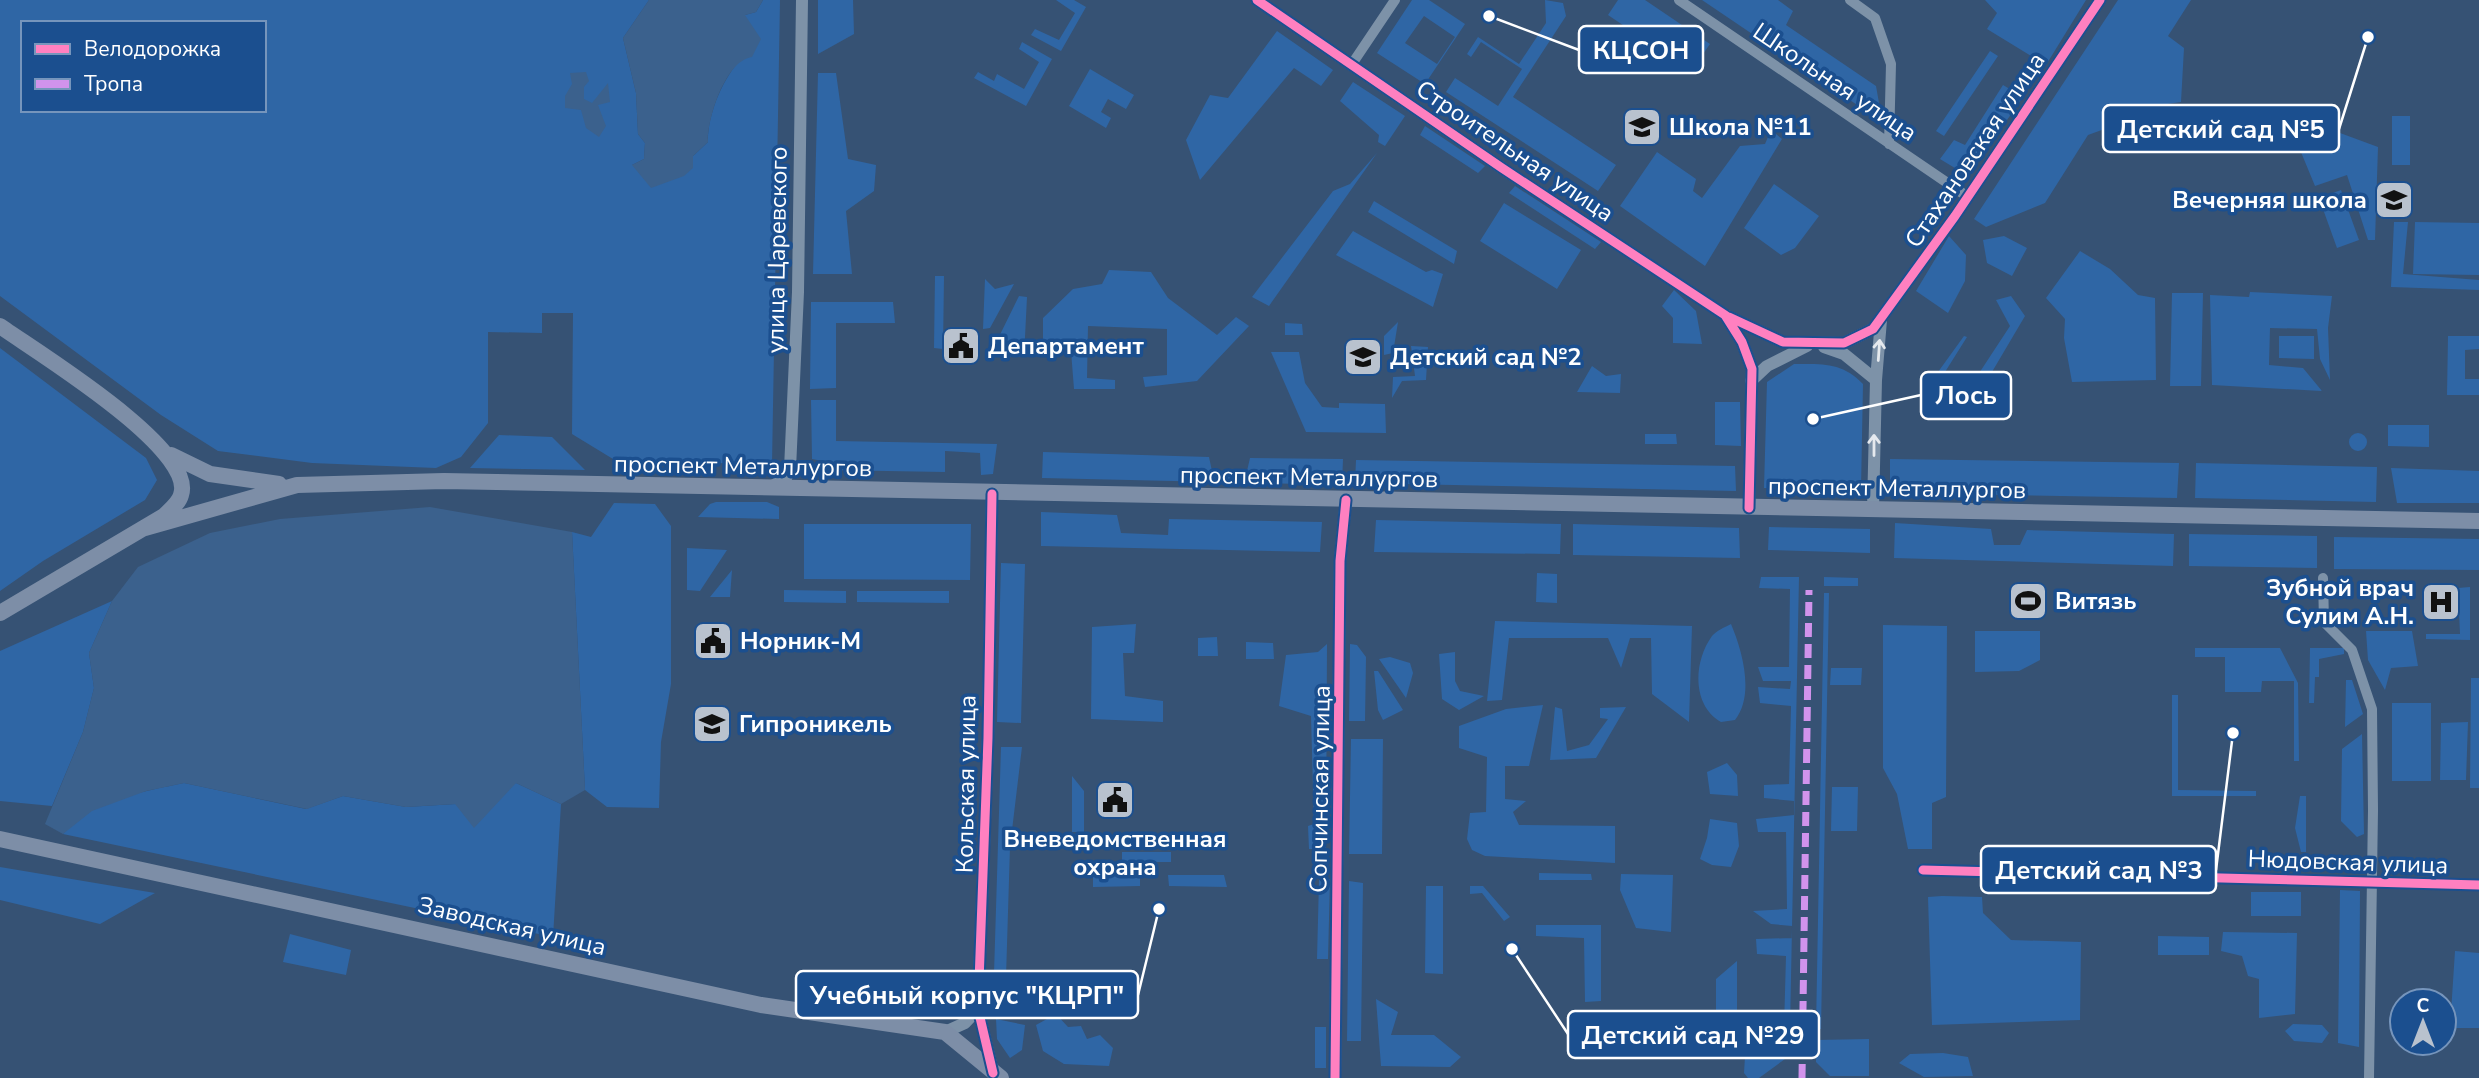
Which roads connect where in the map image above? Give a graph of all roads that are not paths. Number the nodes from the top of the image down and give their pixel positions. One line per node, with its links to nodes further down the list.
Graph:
1 (802, 0): 17 (street, улица Царевского)
2 (1257, 0): 7 (street, Строительная улица)
3 (1395, 0): 7 (street)
4 (1679, 0): 8 (street, Школьная улица)
5 (1850, 0): 8 (street)
6 (2100, 0): 9 (street, Стахановская улица)
7 (1352, 64): 10 (street, Строительная улица)
8 (1889, 144): 9 (street, Школьная улица)
9 (1968, 197): 11 (street, Стахановская улица)
10 (1725, 315): 13 (street); 15 (street, Строительная улица)
11 (1881, 320): 13 (street); 14 (street, one-way to 11)
12 (0, 326): 16 (main road)
13 (1814, 344): 14 (street); 15 (street)
14 (1876, 380): 24 (street, one-way to 14)
15 (1751, 381): 23 (street, Строительная улица)
16 (169, 454): 18 (main road); 26 (main road)
17 (790, 469): 19 (street); 20 (street)
18 (296, 485): 19 (main road, проспект Металлургов); 26 (main road, проспект Металлургов)
19 (768, 489): 20 (main road, проспект Металлургов)
20 (814, 490): 21 (main road, проспект Металлургов)
21 (992, 494): 22 (main road, проспект Металлургов); 33 (street, Кольская улица)
22 (1346, 500): 23 (main road, проспект Металлургов); 36 (street, Сопчинская улица)
23 (1749, 508): 24 (main road, проспект Металлургов)
24 (1873, 510): 25 (main road, проспект Металлургов)
25 (2479, 521)
26 (145, 528): 28 (main road)
27 (2323, 578): 31 (street)
28 (0, 613)
29 (0, 839): 34 (main road, Заводская улица)
30 (1923, 870): 31 (street, Нюдовская улица)
31 (2371, 880): 32 (street, Нюдовская улица); 37 (street)
32 (2479, 885)
33 (978, 1009): 34 (street); 35 (street, Кольская улица)
34 (945, 1032): 35 (main road)
35 (997, 1075)
36 (1335, 1078)
37 (2369, 1078)

